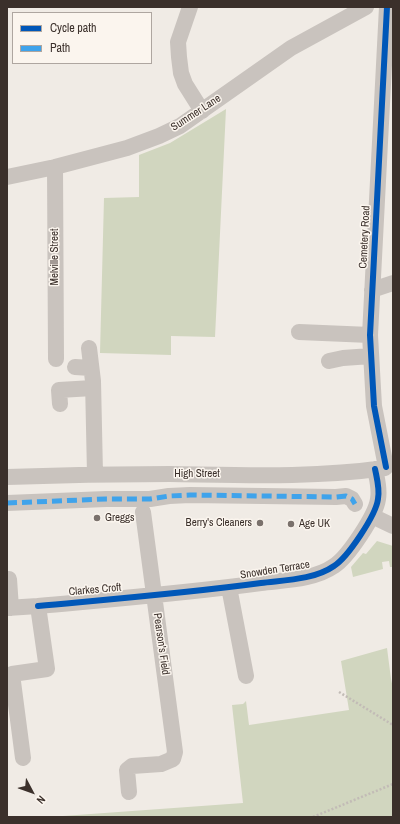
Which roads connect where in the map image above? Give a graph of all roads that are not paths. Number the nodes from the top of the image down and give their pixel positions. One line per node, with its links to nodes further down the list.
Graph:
1 (190, 7): 4 (street)
2 (366, 7): 4 (street, Summer Lane)
3 (387, 7): 8 (street, Cemetery Road)
4 (202, 111): 5 (street, Summer Lane)
5 (55, 167): 6 (street, Summer Lane); 12 (street, Melville Street)
6 (7, 177)
7 (393, 283): 8 (street)
8 (372, 290): 10 (street, Cemetery Road)
9 (299, 332): 10 (street)
10 (370, 335): 13 (street, Cemetery Road)
11 (89, 348): 16 (street)
12 (61, 352)
13 (371, 356): 14 (street); 19 (street, Cemetery Road)
14 (329, 361)
15 (74, 367): 16 (street)
16 (91, 368): 17 (street)
17 (93, 388): 18 (street); 20 (street)
18 (60, 404)
19 (385, 467): 20 (street, High Street); 25 (street, Snowden Terrace)
20 (95, 474): 21 (street, High Street)
21 (7, 477)
22 (7, 503): 23 (street, High Street)
23 (355, 504)
24 (143, 512): 29 (street, Pearson's Field)
25 (372, 516): 26 (street); 28 (street, Snowden Terrace)
26 (393, 526)
27 (9, 579): 31 (street)
28 (229, 587): 29 (street, Snowden Terrace); 32 (street)
29 (154, 595): 30 (street, Clarkes Croft); 34 (street, Pearson's Field)
30 (38, 606): 31 (street, Clarkes Croft); 33 (street)
31 (9, 608)
32 (246, 676)
33 (23, 758)
34 (129, 792)

